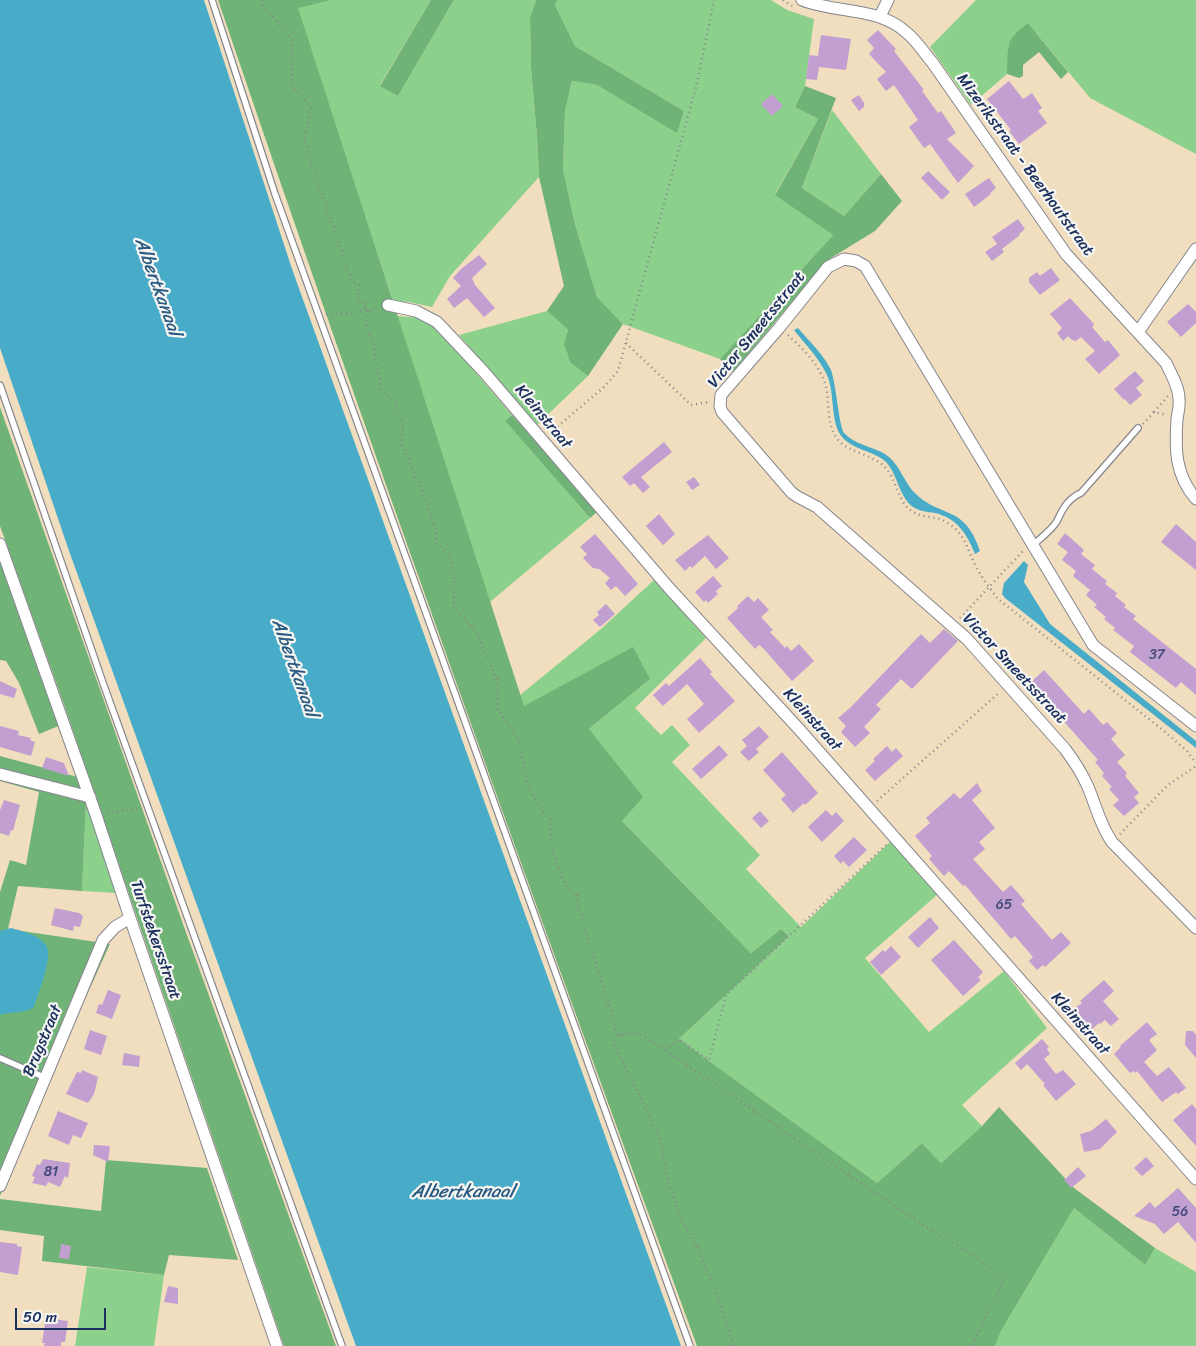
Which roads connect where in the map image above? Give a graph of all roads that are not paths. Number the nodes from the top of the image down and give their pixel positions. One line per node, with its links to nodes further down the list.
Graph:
1 (212, 0): 24 (lane)
2 (802, 0): 4 (street, Mizerikstraat - Beerhoutstraat)
3 (888, 0): 4 (street)
4 (880, 16): 7 (street, Mizerikstraat - Beerhoutstraat)
5 (1196, 249): 7 (street)
6 (380, 308): 20 (street, Kleinstraat)
7 (1138, 332): 10 (street, Mizerikstraat - Beerhoutstraat)
8 (0, 385): 23 (lane)
9 (1138, 428): 12 (lane)
10 (1196, 499)
11 (0, 544): 15 (street, Turfstekersstraat)
12 (1033, 545): 13 (street, Victor Smeetsstraat); 17 (street, Victor Smeetsstraat)
13 (1196, 726)
14 (0, 774): 15 (street)
15 (90, 797): 16 (street, Turfstekersstraat)
16 (130, 918): 19 (street, Brugstraat); 22 (street, Turfstekersstraat)
17 (1196, 928)
18 (0, 1058): 19 (lane)
19 (46, 1078): 21 (street, Brugstraat)
20 (1196, 1179)
21 (0, 1186)
22 (276, 1346)
23 (342, 1346)
24 (690, 1346)

